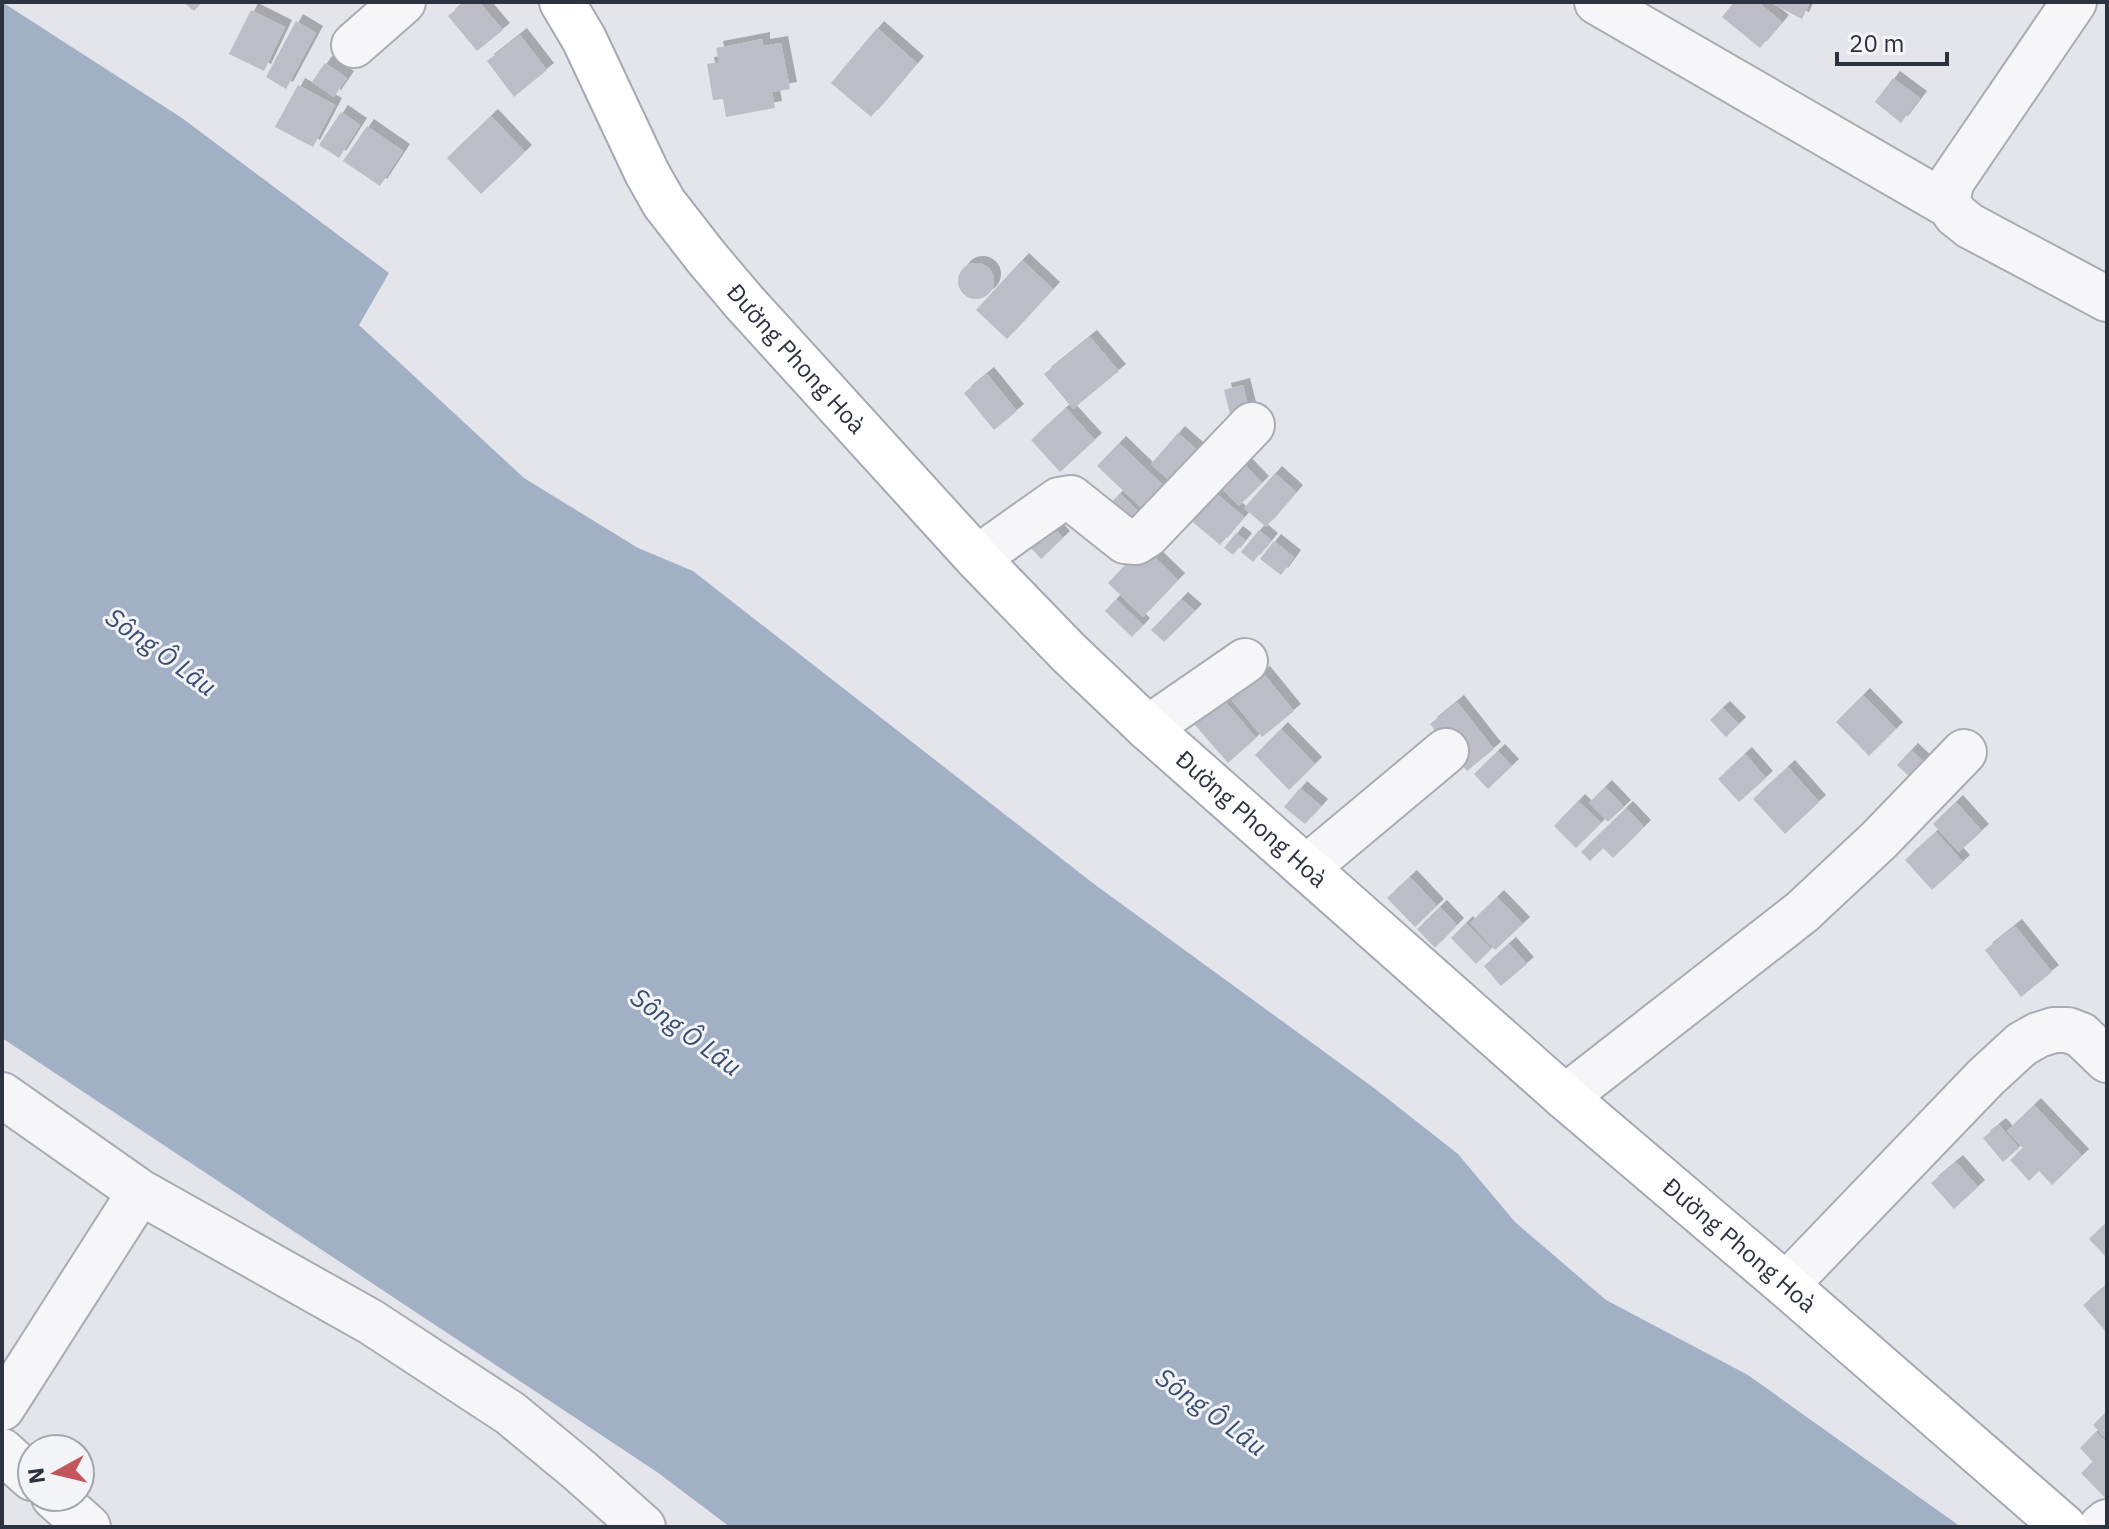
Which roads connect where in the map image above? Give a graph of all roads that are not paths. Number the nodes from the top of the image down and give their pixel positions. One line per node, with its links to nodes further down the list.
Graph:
1 (403, 2): 5 (street)
2 (562, 2): 9 (main road, Đường Phong Hoà)
3 (1597, 2): 6 (street)
4 (2074, 2): 6 (street)
5 (354, 45)
6 (1950, 206): 7 (street)
7 (2107, 299)
8 (1252, 425): 9 (street)
9 (977, 558): 11 (main road, Đường Phong Hoà)
10 (1245, 661): 11 (street)
11 (1148, 728): 14 (main road, Đường Phong Hoà)
12 (1446, 751): 14 (street)
13 (1964, 752): 17 (street)
14 (1306, 868): 17 (main road, Đường Phong Hoà)
15 (2107, 1060): 19 (street)
16 (2, 1095): 18 (street)
17 (1565, 1097): 19 (main road, Đường Phong Hoà)
18 (140, 1192): 20 (street); 24 (street)
19 (1786, 1285): 25 (main road, Đường Phong Hoà)
20 (2, 1408)
21 (72, 1513): 23 (street)
22 (2107, 1522): 26 (street)
23 (88, 1527)
24 (643, 1527)
25 (2064, 1527)
26 (2101, 1527)

